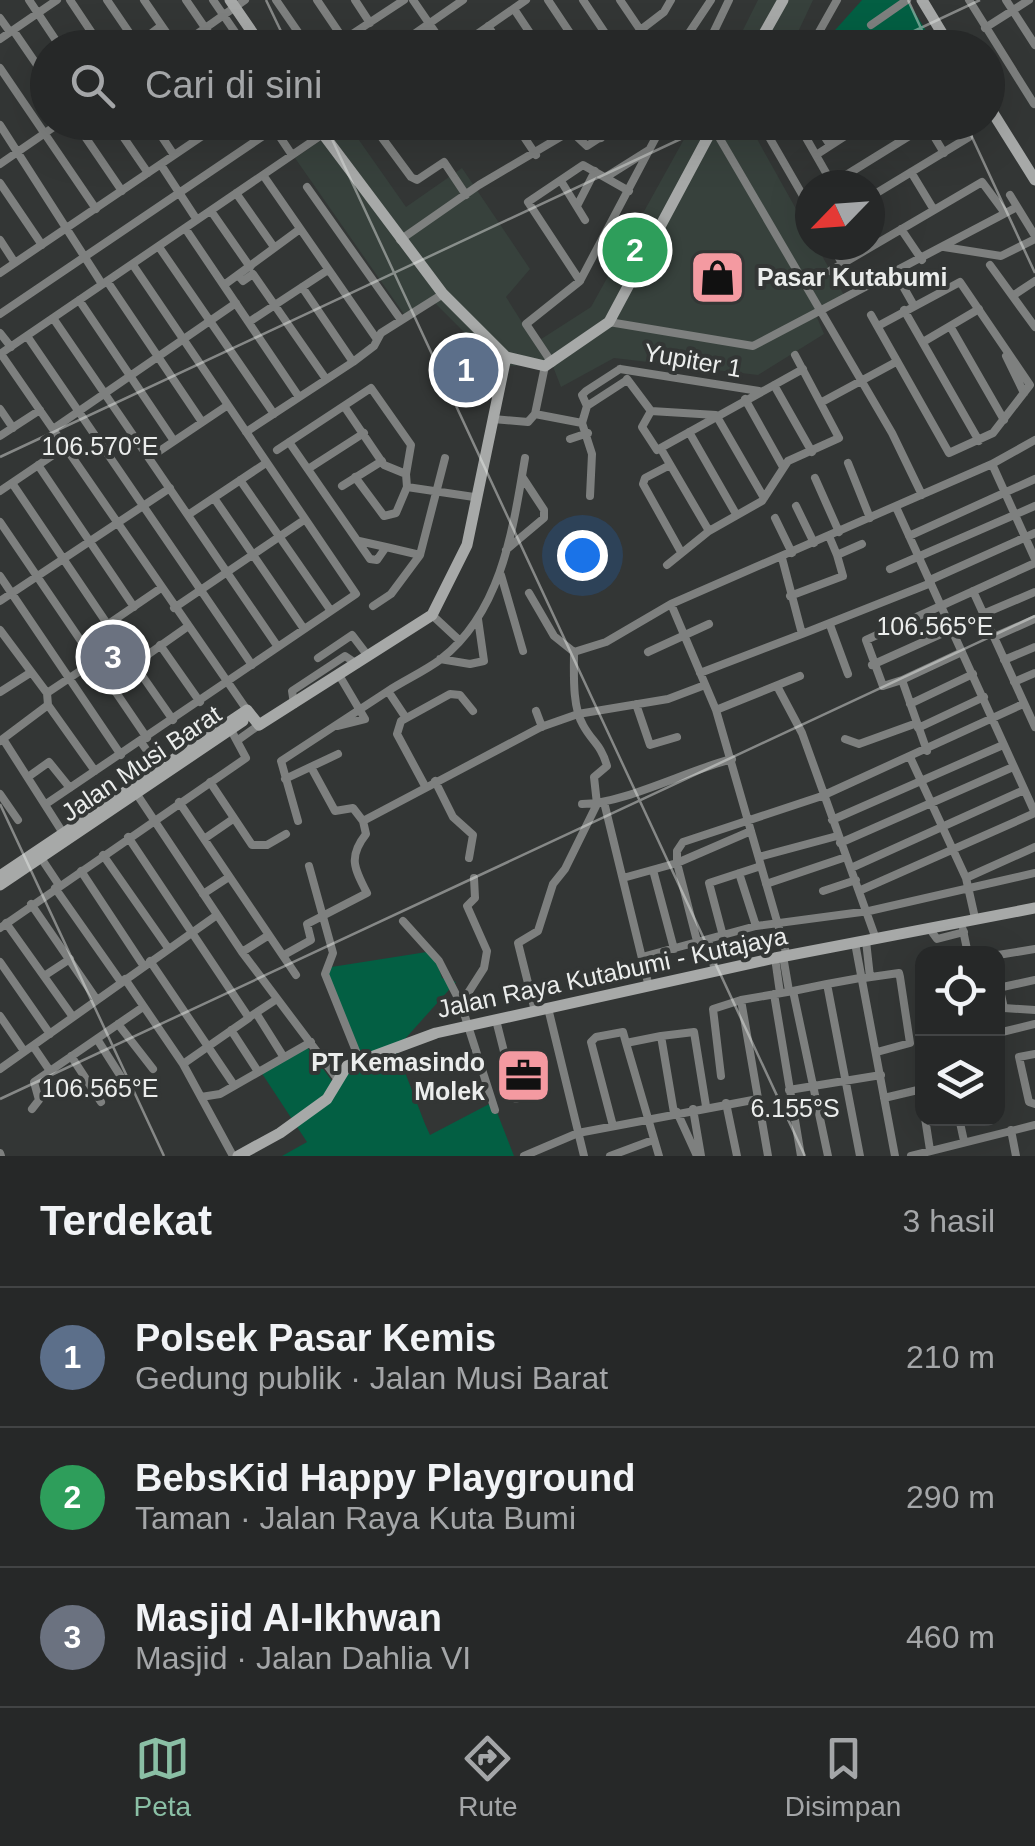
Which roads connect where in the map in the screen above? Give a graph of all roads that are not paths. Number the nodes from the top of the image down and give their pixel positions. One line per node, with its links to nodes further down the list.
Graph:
1 (29, 0): 33 (street)
2 (57, 0): 33 (street)
3 (70, 0): 44 (street)
4 (107, 0): 45 (street)
5 (144, 0): 39 (street)
6 (186, 0): 41 (street)
7 (214, 0): 34 (street)
8 (276, 0): 51 (street)
9 (317, 0): 52 (street)
10 (355, 0): 36 (street)
11 (413, 0): 37 (street)
12 (463, 0): 37 (street)
13 (526, 0): 30 (street)
14 (548, 0): 59 (street)
15 (582, 0): 60 (street)
16 (620, 0): 61 (street)
17 (656, 0): 32 (street)
18 (672, 0): 32 (street)
19 (711, 0): 63 (street)
20 (728, 0): 64 (street)
21 (783, 0): 65 (street)
22 (836, 0): 66 (street)
23 (907, 0): 38 (street)
24 (922, 0): 67 (street)
25 (968, 0): 42 (street)
26 (1006, 0): 31 (street)
27 (1029, 0): 31 (street)
28 (237, 2): 34 (street); 50 (street)
29 (397, 2): 36 (street)
30 (514, 9): 40 (street); 58 (street)
31 (1013, 10): 42 (street); 70 (street)
32 (664, 12): 62 (street)
33 (38, 13): 43 (street); 68 (street)
34 (224, 15): 41 (street); 49 (street)
35 (0, 18): 68 (street)
36 (370, 23): 53 (street)
37 (430, 24): 54 (street); 55 (street)
38 (871, 24)
39 (161, 26): 46 (street); 47 (street)
40 (488, 26): 56 (street); 57 (street)
41 (205, 28): 48 (street)
42 (986, 28)
43 (49, 30)
44 (90, 30)
45 (125, 30)
46 (156, 30)
47 (164, 30)
48 (202, 30)
49 (234, 30)
50 (253, 30)
51 (297, 30)
52 (337, 30)
53 (359, 30)
54 (421, 30)
55 (434, 30)
56 (483, 30)
57 (491, 30)
58 (528, 30)
59 (568, 30)
60 (603, 30)
61 (640, 30)
62 (642, 30)
63 (691, 30)
64 (718, 30)
65 (766, 30)
66 (820, 30)
67 (940, 30)
68 (12, 31): 69 (street); 71 (street)
69 (0, 39)
70 (1035, 46)
71 (30, 56)
72 (1005, 57): 75 (street)
73 (0, 68): 77 (street)
74 (1035, 85): 75 (street)
75 (1026, 90): 76 (street)
76 (1034, 104)
77 (30, 112)
78 (0, 125): 108 (street)
79 (1005, 132): 126 (street)
80 (36, 140): 108 (street)
81 (49, 140): 138 (street)
82 (87, 140): 130 (street)
83 (125, 140): 121 (street)
84 (164, 140): 111 (street)
85 (196, 140): 111 (street)
86 (252, 140): 131 (street)
87 (282, 140): 112 (street)
88 (317, 140): 112 (street)
89 (327, 140): 151 (street)
90 (383, 140): 134 (street)
91 (526, 140): 110 (street)
92 (556, 140): 110 (street)
93 (580, 140): 106 (street)
94 (597, 140): 106 (street)
95 (654, 140): 107 (street)
96 (706, 140): 190 (street)
97 (723, 140): 183 (street)
98 (771, 140): 124 (street)
99 (808, 140): 113 (street)
100 (827, 140): 105 (street)
101 (838, 140): 105 (street)
102 (901, 140): 118 (street)
103 (936, 140): 109 (street)
104 (964, 140): 109 (street)
105 (830, 145): 113 (street)
106 (586, 146): 115 (street)
107 (649, 150): 123 (street); 132 (street)
108 (18, 152): 114 (street); 144 (street)
109 (944, 153): 120 (street)
110 (536, 154): 134 (street)
111 (174, 155): 116 (street)
112 (292, 155): 122 (street)
113 (816, 155): 117 (street)
114 (0, 164)
115 (583, 164): 119 (street); 125 (street)
116 (160, 165): 121 (street); 131 (street)
117 (824, 170)
118 (854, 170)
119 (596, 171): 123 (street); 136 (street)
120 (910, 172): 129 (street); 140 (street)
121 (148, 173): 130 (street)
122 (263, 175): 133 (street); 146 (street)
123 (606, 177): 132 (street)
124 (795, 179)
125 (561, 180): 136 (street); 170 (street)
126 (1035, 180)
127 (0, 183): 152 (street)
128 (307, 187): 187 (street)
129 (885, 188)
130 (122, 191): 138 (street)
131 (179, 192): 142 (street); 156 (street)
132 (629, 192): 170 (street)
133 (236, 193): 139 (street); 153 (street)
134 (466, 195): 151 (street)
135 (1010, 195): 137 (street)
136 (577, 206): 143 (street)
137 (1017, 207): 141 (street); 148 (street)
138 (96, 209): 144 (street)
139 (211, 210): 142 (street); 164 (street)
140 (934, 210): 141 (street); 147 (street)
141 (1005, 213): 155 (street)
142 (198, 220): 145 (street)
143 (585, 220)
144 (68, 228): 152 (street); 156 (street)
145 (185, 228): 154 (street); 173 (street)
146 (300, 230): 153 (street); 165 (street)
147 (901, 230): 149 (street); 159 (street)
148 (1035, 237): 155 (street)
149 (885, 238)
150 (0, 240): 160 (street)
151 (400, 240): 175 (street)
152 (42, 245): 160 (street)
153 (274, 246): 164 (street)
154 (159, 247): 162 (street); 188 (street)
155 (944, 247): 159 (street)
156 (84, 256): 172 (street); 184 (street)
157 (840, 260): 161 (street)
158 (848, 260): 161 (street)
159 (922, 260): 168 (street)
160 (16, 262): 167 (street)
161 (842, 264): 166 (street)
162 (132, 265): 172 (street); 197 (street)
163 (990, 265): 176 (street)
164 (250, 267): 169 (street)
165 (328, 270): 174 (street); 196 (street)
166 (830, 271)
167 (0, 273)
168 (896, 274): 179 (street); 183 (street)
169 (238, 275): 173 (street); 180 (street)
170 (580, 281): 206 (street)
171 (1035, 281): 176 (street)
172 (104, 283): 177 (street); 202 (street)
173 (224, 285): 178 (street)
174 (302, 287): 180 (street); 204 (street)
175 (443, 294): 187 (street); 203 (street)
176 (1014, 295): 191 (street)
177 (79, 300): 186 (street); 209 (street)
178 (236, 303): 188 (street); 189 (street)
179 (914, 304): 181 (street); 182 (street)
180 (276, 305): 189 (street); 210 (street)
181 (979, 309): 193 (street); 230 (street)
182 (904, 310): 192 (street); 198 (street)
183 (820, 311): 190 (street); 212 (street)
184 (0, 314)
185 (871, 315): 192 (street)
186 (53, 318): 195 (street); 215 (street)
187 (402, 320): 196 (street)
188 (210, 321): 197 (street); 226 (street)
189 (249, 322): 216 (street)
190 (609, 322): 206 (street)
191 (1034, 323)
192 (878, 326): 205 (street)
193 (950, 326): 198 (street); 230 (street)
194 (0, 333): 199 (street)
195 (27, 336): 199 (street); 224 (street)
196 (376, 338): 204 (street)
197 (184, 340): 202 (street); 219 (street)
198 (923, 342): 241 (street)
199 (10, 347): 200 (street)
200 (0, 354): 223 (street)
201 (795, 354): 208 (street)
202 (158, 357): 209 (street); 231 (street)
203 (506, 357): 206 (street); 229 (street)
204 (353, 362): 210 (street)
205 (896, 362): 212 (street); 241 (street)
206 (548, 365): 227 (street)
207 (620, 369): 211 (street); 214 (street, Yupiter 1); 221 (street)
208 (803, 369): 213 (street); 218 (street)
209 (130, 376): 215 (street); 243 (street)
210 (326, 379): 216 (street)
211 (627, 380): 221 (street); 225 (street)
212 (864, 380): 218 (street); 273 (street)
213 (774, 385): 214 (street); 248 (street)
214 (760, 392): 217 (street)
215 (105, 393): 224 (street); 249 (street)
216 (300, 397): 226 (street)
217 (747, 401): 228 (street); 258 (street)
218 (822, 402): 248 (street)
219 (228, 405): 231 (street); 235 (street)
220 (344, 406): 237 (street); 244 (street); 260 (street)
221 (587, 406): 232 (street)
222 (0, 409): 233 (street)
223 (40, 410): 233 (street); 234 (street)
224 (78, 412): 234 (street); 278 (street)
225 (651, 412): 228 (street); 246 (street)
226 (274, 414): 235 (street)
227 (534, 414): 229 (street); 232 (street)
228 (716, 415): 236 (street); 277 (street)
229 (492, 419): 274 (street)
230 (1004, 420): 241 (street)
231 (202, 422): 243 (street)
232 (582, 423): 238 (street)
233 (13, 428): 239 (street)
234 (53, 429): 245 (street)
235 (246, 432): 253 (street)
236 (688, 432): 246 (street); 282 (street)
237 (364, 433): 252 (street); 259 (street)
238 (588, 434): 240 (street); 275 (street)
239 (0, 436)
240 (570, 438)
241 (979, 440)
242 (1035, 440): 255 (street)
243 (174, 441): 249 (street)
244 (289, 442): 247 (street); 259 (street)
245 (65, 447): 257 (street); 289 (street)
246 (661, 448): 256 (street)
247 (277, 450)
248 (812, 452): 258 (street)
249 (149, 458): 269 (street)
250 (445, 458): 270 (street)
251 (526, 458): 262 (street)
252 (382, 461): 260 (street); 261 (street)
253 (266, 463): 265 (street); 287 (street)
254 (848, 463): 286 (street)
255 (992, 464): 272 (street); 273 (street)
256 (670, 465): 290 (street); 301 (street)
257 (38, 466): 266 (street); 296 (street)
258 (784, 467): 277 (street)
259 (308, 469): 295 (street)
260 (406, 474): 268 (street)
261 (355, 477): 267 (street); 268 (street)
262 (522, 477): 300 (street); 300 (street)
263 (815, 478): 291 (street)
264 (1035, 479): 272 (street)
265 (240, 480): 276 (street); 294 (street)
266 (12, 483): 271 (street); 308 (street)
267 (342, 486)
268 (407, 487): 270 (street)
269 (170, 488): 278 (street); 283 (street)
270 (438, 491): 274 (street); 305 (street)
271 (0, 492)
272 (1004, 492): 284 (street); 293 (street)
273 (922, 495): 280 (street)
274 (474, 496): 332 (street)
275 (590, 496)
276 (214, 498): 283 (street); 304 (street)
277 (764, 498): 282 (street)
278 (144, 506): 289 (street); 318 (street)
279 (796, 506): 297 (street)
280 (896, 506): 286 (street); 293 (street)
281 (1035, 506): 284 (street)
282 (736, 514): 290 (street)
283 (188, 515): 312 (street)
284 (1014, 516): 292 (street); 307 (street)
285 (775, 518): 302 (street)
286 (870, 518): 291 (street)
287 (304, 520): 294 (street); 330 (street)
288 (0, 522): 315 (street)
289 (117, 524): 296 (street); 317 (street)
290 (709, 531): 301 (street)
291 (834, 534): 297 (street); 303 (street)
292 (1030, 535): 309 (street); 316 (street)
293 (910, 536): 307 (street)
294 (278, 537): 304 (street); 330 (street)
295 (359, 541): 299 (street); 299 (street)
296 (90, 542): 308 (street); 328 (street)
297 (814, 543): 302 (street)
298 (862, 544): 303 (street)
299 (386, 547): 305 (street)
300 (506, 550): 313 (street)
301 (681, 552): 310 (street)
302 (792, 552): 306 (street)
303 (837, 554): 323 (street)
304 (253, 555): 312 (street); 340 (street)
305 (420, 555): 326 (street)
306 (782, 558): 323 (street); 325 (street)
307 (919, 558): 311 (street); 316 (street)
308 (64, 560): 315 (street); 337 (street)
309 (1035, 561): 319 (street)
310 (667, 564)
311 (890, 570)
312 (227, 572): 318 (street); 351 (street)
313 (501, 574): 335 (street); 352 (street)
314 (0, 576): 322 (street)
315 (38, 576): 322 (street); 348 (street)
316 (930, 582): 327 (street); 333 (street)
317 (161, 588): 328 (street); 329 (street)
318 (200, 589): 329 (street); 363 (street)
319 (973, 590): 327 (street); 331 (street)
320 (1035, 592): 331 (street)
321 (529, 593): 353 (street)
322 (12, 594): 324 (street); 372 (street)
323 (790, 596): 344 (street)
324 (0, 602)
325 (671, 604): 345 (street); 353 (street)
326 (373, 606)
327 (942, 606): 342 (street); 364 (street)
328 (134, 607): 337 (street)
329 (174, 608): 339 (street)
330 (330, 611): 340 (street)
331 (983, 614): 346 (street)
332 (432, 615): 347 (street); 356 (street, Jalan Musi Barat)
333 (855, 616): 338 (street); 341 (street)
334 (1035, 619): 346 (street)
335 (478, 620): 347 (street); 358 (street)
336 (710, 624): 345 (street)
337 (108, 625): 348 (street)
338 (830, 625): 344 (street); 368 (street)
339 (188, 627): 349 (street); 374 (street)
340 (304, 628): 351 (street)
341 (859, 628)
342 (952, 629): 355 (street); 364 (street)
343 (0, 630): 365 (street)
344 (802, 634): 366 (street)
345 (684, 636): 354 (street); 366 (street)
346 (994, 637): 359 (street)
347 (460, 641): 358 (street)
348 (82, 642): 360 (street)
349 (160, 645): 361 (street); 383 (street)
350 (1035, 646): 359 (street)
351 (278, 647): 363 (street)
352 (522, 651)
353 (574, 652): 393 (street)
354 (648, 652)
355 (962, 652): 369 (street); 373 (street)
356 (368, 656): 357 (street); 362 (street, Jalan Musi Barat)
357 (318, 658)
358 (440, 659): 380 (street)
359 (1004, 660): 376 (street)
360 (95, 662): 372 (street); 375 (street)
361 (134, 664): 375 (street); 397 (street)
362 (357, 664): 370 (street, Jalan Musi Barat); 384 (street)
363 (252, 665): 374 (street)
364 (872, 665): 373 (street)
365 (30, 672): 379 (street); 381 (street)
366 (700, 673): 377 (street)
367 (1035, 673): 376 (street)
368 (848, 674)
369 (973, 674): 382 (street); 386 (street)
370 (339, 675): 384 (street, Jalan Musi Barat); 389 (street)
371 (800, 676): 378 (street)
372 (69, 679): 381 (street); 409 (street)
373 (902, 680): 386 (street)
374 (227, 681): 383 (street); 394 (street)
375 (109, 682): 405 (street)
376 (1014, 682): 388 (street)
377 (705, 685): 385 (street); 390 (street)
378 (777, 686): 390 (street); 426 (street)
379 (2, 688)
380 (388, 691): 389 (street); 395 (street)
381 (47, 692): 387 (street)
382 (984, 698): 396 (street); 398 (street)
383 (200, 702): 397 (street)
384 (294, 704): 394 (street, Jalan Musi Barat)
385 (636, 704): 393 (street); 402 (street)
386 (910, 704): 398 (street)
387 (48, 705): 404 (street); 415 (street)
388 (1028, 706): 396 (street); 400 (street)
389 (360, 708): 417 (street)
390 (716, 710): 411 (street)
391 (473, 711): 395 (street)
392 (536, 711): 399 (street)
393 (578, 714): 399 (street); 428 (street)
394 (252, 717): 401 (street, Jalan Musi Barat); 414 (street, Jalan Musi Barat)
395 (406, 718): 421 (street)
396 (992, 718): 406 (street); 407 (street)
397 (173, 720): 405 (street)
398 (918, 726): 403 (street); 407 (street)
399 (542, 727): 418 (street)
400 (1035, 727)
401 (234, 735): 420 (street); 423 (street, Jalan Musi Barat)
402 (678, 737)
403 (846, 738)
404 (1, 740): 416 (street)
405 (144, 740): 409 (street); 414 (street)
406 (1003, 745): 413 (street); 419 (street)
407 (926, 750): 410 (street)
408 (338, 754): 412 (street)
409 (121, 755): 415 (street)
410 (910, 757): 419 (street); 426 (street)
411 (732, 760): 428 (street); 432 (street)
412 (311, 767): 417 (street); 438 (street)
413 (1013, 767): 424 (street); 431 (street)
414 (159, 768): 423 (street, Jalan Musi Barat)
415 (96, 771): 422 (street)
416 (28, 777): 422 (street); 429 (street)
417 (286, 779): 437 (street)
418 (435, 780): 421 (street); 451 (street)
419 (920, 781): 431 (street); 436 (street)
420 (210, 782): 427 (street); 433 (street)
421 (424, 786): 438 (street)
422 (70, 788): 429 (street)
423 (134, 790): 435 (street); 441 (street, Jalan Musi Barat); 448 (street, Jalan Musi Barat)
424 (1024, 790): 439 (street); 447 (street)
425 (0, 794): 434 (street)
426 (822, 796): 432 (street); 436 (street)
427 (180, 802): 435 (street); 444 (street)
428 (600, 803): 430 (street); 463 (street); 517 (street)
429 (46, 804): 441 (street)
430 (582, 804)
431 (930, 804): 439 (street); 445 (street)
432 (747, 817): 440 (street); 453 (street)
433 (233, 819): 442 (street); 444 (street)
434 (18, 820)
435 (151, 820): 443 (street); 471 (street)
436 (832, 820): 445 (street)
437 (298, 821)
438 (363, 821): 476 (street)
439 (940, 827): 447 (street); 455 (street)
440 (751, 831): 452 (street); 453 (street)
441 (63, 832): 448 (street, Jalan Musi Barat)
442 (286, 834)
443 (128, 837): 449 (street); 483 (street)
444 (204, 839): 461 (street)
445 (838, 839): 450 (street); 452 (street)
446 (1035, 847): 464 (street)
447 (951, 851): 464 (street); 467 (street)
448 (38, 855): 460 (street, Jalan Musi Barat); 466 (street, Jalan Musi Barat); 468 (street)
449 (103, 855): 457 (street); 490 (street)
450 (846, 857): 455 (street); 465 (street)
451 (468, 858)
452 (760, 862): 458 (street); 465 (street)
453 (677, 863): 456 (street); 487 (street)
454 (309, 866): 476 (street)
455 (851, 868): 467 (street)
456 (653, 870): 463 (street); 491 (street)
457 (81, 871): 468 (street); 500 (street)
458 (738, 873): 481 (street); 485 (street)
459 (1035, 873): 469 (street)
460 (0, 876)
461 (230, 877): 471 (street); 484 (street)
462 (474, 878): 514 (street)
463 (623, 878): 497 (street)
464 (966, 878): 469 (street)
465 (766, 884): 479 (street)
466 (0, 885)
467 (859, 885): 470 (street); 474 (street)
468 (57, 886): 472 (street); 506 (street)
469 (970, 890): 474 (street); 477 (street)
470 (824, 892)
471 (203, 894): 475 (street)
472 (31, 904): 480 (street); 498 (street)
473 (1035, 908): 477 (street, Jalan Raya Kutabumi - Kutajaya)
474 (869, 910): 479 (street); 488 (street)
475 (216, 915): 483 (street); 493 (street)
476 (322, 918): 495 (street); 541 (street)
477 (976, 918): 482 (street, Jalan Raya Kutabumi - Kutajaya)
478 (402, 921): 514 (street)
479 (780, 924): 481 (street); 496 (street)
480 (3, 925): 503 (street)
481 (756, 926): 485 (street)
482 (963, 926): 488 (street, Jalan Raya Kutabumi - Kutajaya); 489 (street)
483 (192, 932): 490 (street); 520 (street)
484 (270, 935): 493 (street); 495 (street)
485 (723, 936): 486 (street)
486 (708, 940): 487 (street); 501 (street)
487 (697, 941): 491 (street)
488 (866, 941): 496 (street, Jalan Raya Kutabumi - Kutajaya); 504 (street)
489 (967, 946)
490 (168, 948): 500 (street)
491 (674, 949): 497 (street)
492 (1035, 949): 494 (street)
493 (242, 952): 511 (street)
494 (1005, 954)
495 (284, 956): 502 (street)
496 (782, 956): 501 (street, Jalan Raya Kutabumi - Kutajaya); 510 (street)
497 (642, 957): 509 (street)
498 (70, 959): 503 (street); 512 (street)
499 (0, 962): 530 (street)
500 (146, 963): 506 (street); 535 (street)
501 (715, 972): 509 (street, Jalan Raya Kutabumi - Kutajaya)
502 (296, 975)
503 (44, 976): 521 (street)
504 (865, 977): 508 (street); 537 (street); 537 (street)
505 (1035, 980): 507 (street)
506 (123, 981): 512 (street); 515 (street)
507 (1005, 983)
508 (827, 984): 510 (street); 552 (street)
509 (649, 989): 517 (street, Jalan Raya Kutabumi - Kutajaya)
510 (784, 992): 513 (street); 554 (street); 555 (street)
511 (277, 999): 520 (street); 533 (street)
512 (97, 1000): 521 (street)
513 (742, 1000): 526 (street); 561 (street)
514 (461, 1004): 524 (street)
515 (143, 1008): 523 (street); 542 (street)
516 (1005, 1008): 518 (street)
517 (542, 1009): 522 (street, Jalan Raya Kutabumi - Kutajaya); 576 (street)
518 (1035, 1010)
519 (0, 1016): 536 (street)
520 (252, 1016): 527 (street); 540 (street)
521 (73, 1017): 530 (street)
522 (496, 1020): 524 (street, Jalan Raya Kutabumi - Kutajaya); 560 (street)
523 (118, 1024): 532 (street); 545 (street)
524 (465, 1024): 541 (street, Jalan Raya Kutabumi - Kutajaya); 567 (street)
525 (1035, 1024): 528 (street)
526 (715, 1028): 529 (street); 550 (street)
527 (231, 1030): 535 (street); 546 (street)
528 (1005, 1031)
529 (694, 1032): 531 (street); 565 (street)
530 (50, 1034): 536 (street)
531 (661, 1036): 534 (street); 569 (street)
532 (97, 1039): 539 (street); 556 (street)
533 (311, 1042): 540 (street); 551 (street)
534 (626, 1043): 570 (street); 571 (street)
535 (208, 1046): 542 (street); 553 (street)
536 (29, 1048): 543 (street); 544 (street)
537 (877, 1052): 548 (street)
538 (1035, 1054): 549 (street)
539 (72, 1056): 544 (street); 562 (street)
540 (284, 1056): 546 (street)
541 (360, 1061): 551 (street, Jalan Raya Kutabumi - Kutajaya)
542 (183, 1064): 558 (street)
543 (0, 1068)
544 (50, 1070): 566 (street)
545 (153, 1070)
546 (257, 1070): 553 (street)
547 (1035, 1072): 549 (street)
548 (881, 1074): 552 (street); 559 (street)
549 (1022, 1074): 564 (street)
550 (721, 1076)
551 (336, 1077): 580 (street, Jalan Raya Kutabumi - Kutajaya)
552 (846, 1082): 554 (street); 592 (street)
553 (234, 1085): 558 (street)
554 (814, 1086): 555 (street); 591 (street)
555 (789, 1090): 590 (street)
556 (130, 1091)
557 (915, 1091): 559 (street)
558 (201, 1097): 582 (street)
559 (884, 1098): 593 (street)
560 (516, 1099)
561 (758, 1099): 563 (street); 589 (street)
562 (101, 1102)
563 (726, 1103): 565 (street); 588 (street)
564 (1035, 1104)
565 (706, 1106): 568 (street)
566 (32, 1109)
567 (495, 1110)
568 (693, 1110): 569 (street); 587 (street)
569 (676, 1113): 570 (street); 587 (street)
570 (646, 1118): 571 (street); 577 (street)
571 (612, 1126): 576 (street)
572 (926, 1126): 579 (street)
573 (961, 1126): 578 (street)
574 (1035, 1126): 575 (street)
575 (1011, 1130): 578 (street); 595 (street)
576 (578, 1134): 583 (street); 584 (street)
577 (653, 1140): 581 (street); 586 (street)
578 (964, 1141): 579 (street)
579 (930, 1150): 594 (street)
580 (258, 1152): 582 (street, Jalan Raya Kutabumi - Kutajaya)
581 (624, 1154): 585 (street)
582 (236, 1156)
583 (524, 1156)
584 (584, 1156)
585 (610, 1156)
586 (659, 1156)
587 (699, 1156)
588 (736, 1156)
589 (768, 1156)
590 (801, 1156)
591 (828, 1156)
592 (860, 1156)
593 (895, 1156)
594 (911, 1156)
595 (1016, 1156)

